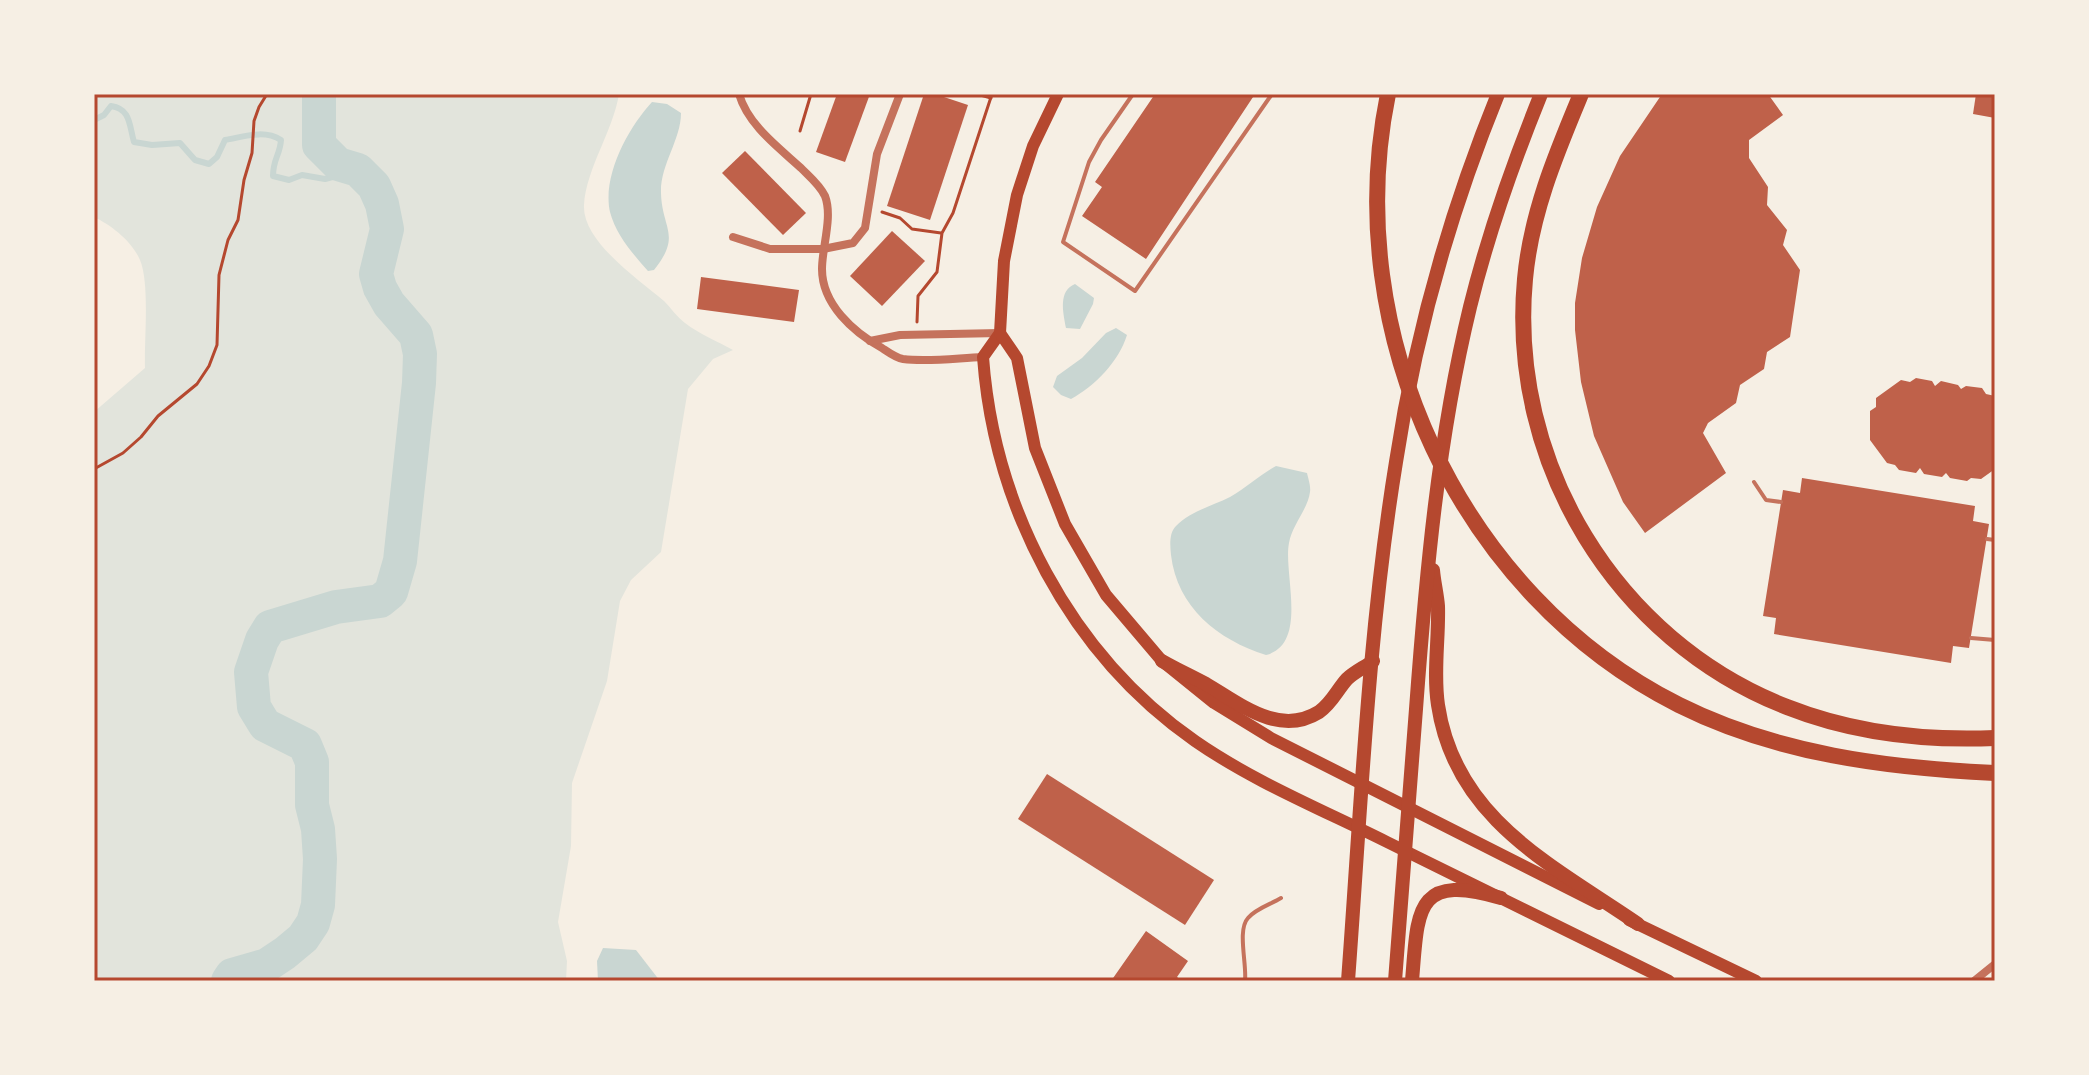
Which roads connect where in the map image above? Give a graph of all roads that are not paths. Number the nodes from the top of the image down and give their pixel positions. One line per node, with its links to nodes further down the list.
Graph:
1 (739, 94): 11 (street)
2 (900, 94): 11 (street)
3 (1058, 94): 12 (main road)
4 (1133, 94): 5 (lane)
5 (1272, 94)
6 (1388, 94): 25 (highway)
7 (1498, 94): 23 (main road)
8 (1541, 94): 19 (main road)
9 (1581, 94): 24 (highway)
10 (733, 237): 11 (street)
11 (823, 249): 13 (street)
12 (1000, 333): 13 (street); 14 (main road); 22 (main road)
13 (869, 341): 14 (street)
14 (983, 357): 28 (main road)
15 (1754, 482): 16 (lane)
16 (1781, 502)
17 (1987, 539): 18 (lane)
18 (1995, 540)
19 (1429, 545): 27 (main road); 32 (main road)
20 (1971, 638): 21 (lane)
21 (1995, 640)
22 (1162, 661): 23 (main road); 26 (main road)
23 (1373, 661): 26 (main road)
24 (1995, 738)
25 (1995, 773)
26 (1363, 785): 27 (main road); 28 (main road)
27 (1408, 808): 29 (main road); 32 (main road)
28 (1359, 828): 29 (main road); 35 (main road)
29 (1405, 850): 31 (main road); 36 (main road)
30 (1281, 898): 34 (lane)
31 (1501, 898): 37 (main road); 38 (main road)
32 (1638, 924): 39 (main road)
33 (1995, 964): 40 (street)
34 (1245, 981)
35 (1348, 981)
36 (1395, 981)
37 (1412, 981)
38 (1669, 981)
39 (1756, 981)
40 (1974, 981)

